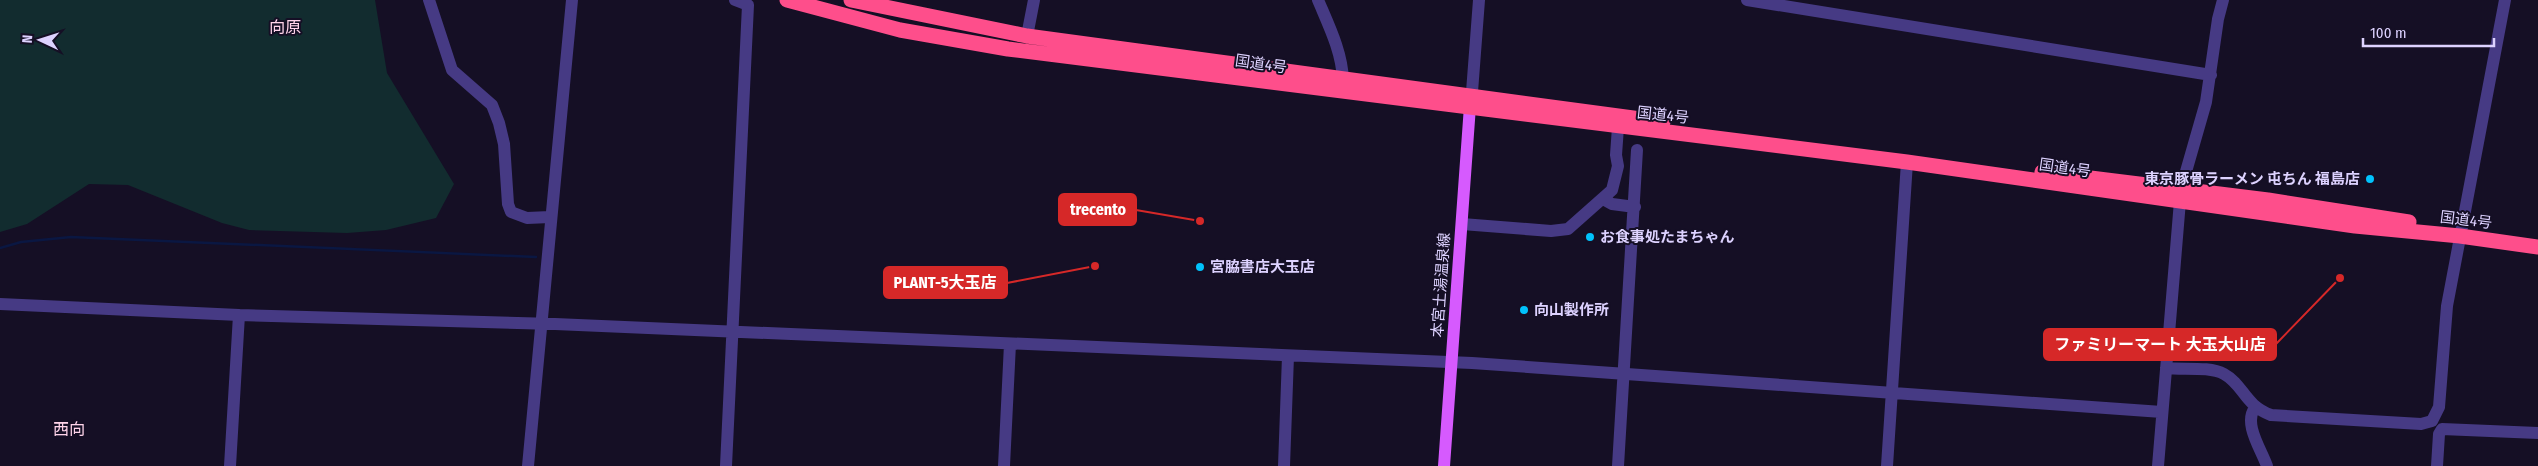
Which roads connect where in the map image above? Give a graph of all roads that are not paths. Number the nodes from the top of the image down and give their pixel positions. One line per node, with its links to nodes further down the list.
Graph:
1 (429, 0): 22 (street)
2 (572, 0): 22 (street)
3 (735, 0): 30 (street)
4 (787, 0): 15 (highway, 国道4号)
5 (851, 0): 12 (highway, 国道4号)
6 (1034, 0): 12 (street)
7 (1318, 0): 14 (street)
8 (1479, 0): 15 (street)
9 (1747, 0): 13 (street)
10 (2223, 0): 13 (street)
11 (2505, 0): 24 (street)
12 (1027, 36): 14 (highway, 国道4号)
13 (2211, 75): 19 (street)
14 (1343, 80): 15 (highway, 国道4号)
15 (1471, 100): 16 (highway, 国道4号); 19 (highway, 国道4号); 23 (main road, 本宮土湯温泉線)
16 (1618, 127): 18 (highway, 国道4号); 20 (street)
17 (1638, 150): 21 (street)
18 (1907, 162): 19 (highway, 国道4号); 36 (street)
19 (2180, 196): 24 (highway, 国道4号); 34 (street)
20 (1603, 199): 21 (street); 23 (street)
21 (1635, 207): 35 (street)
22 (550, 216): 29 (street)
23 (1462, 224): 33 (main road, 本宮土湯温泉線)
24 (2460, 233): 25 (highway, 国道4号); 26 (highway, 国道4号); 39 (street)
25 (2538, 241)
26 (2538, 247)
27 (0, 304): 28 (street)
28 (238, 315): 29 (street); 41 (street)
29 (541, 324): 30 (street); 42 (street)
30 (733, 331): 31 (street); 43 (street)
31 (1010, 344): 32 (street); 44 (street)
32 (1288, 356): 33 (street); 45 (street)
33 (1452, 363): 35 (street); 46 (main road, 本宮土湯温泉線)
34 (2166, 368): 37 (street); 38 (street)
35 (1624, 373): 36 (street); 47 (street)
36 (1891, 394): 38 (street); 48 (street)
37 (2255, 408): 39 (street); 50 (street)
38 (2162, 412): 49 (street)
39 (2437, 425): 40 (street); 51 (street)
40 (2538, 433)
41 (230, 466)
42 (528, 466)
43 (726, 466)
44 (1004, 466)
45 (1284, 466)
46 (1444, 466)
47 (1618, 466)
48 (1887, 466)
49 (2158, 466)
50 (2267, 466)
51 (2437, 466)

